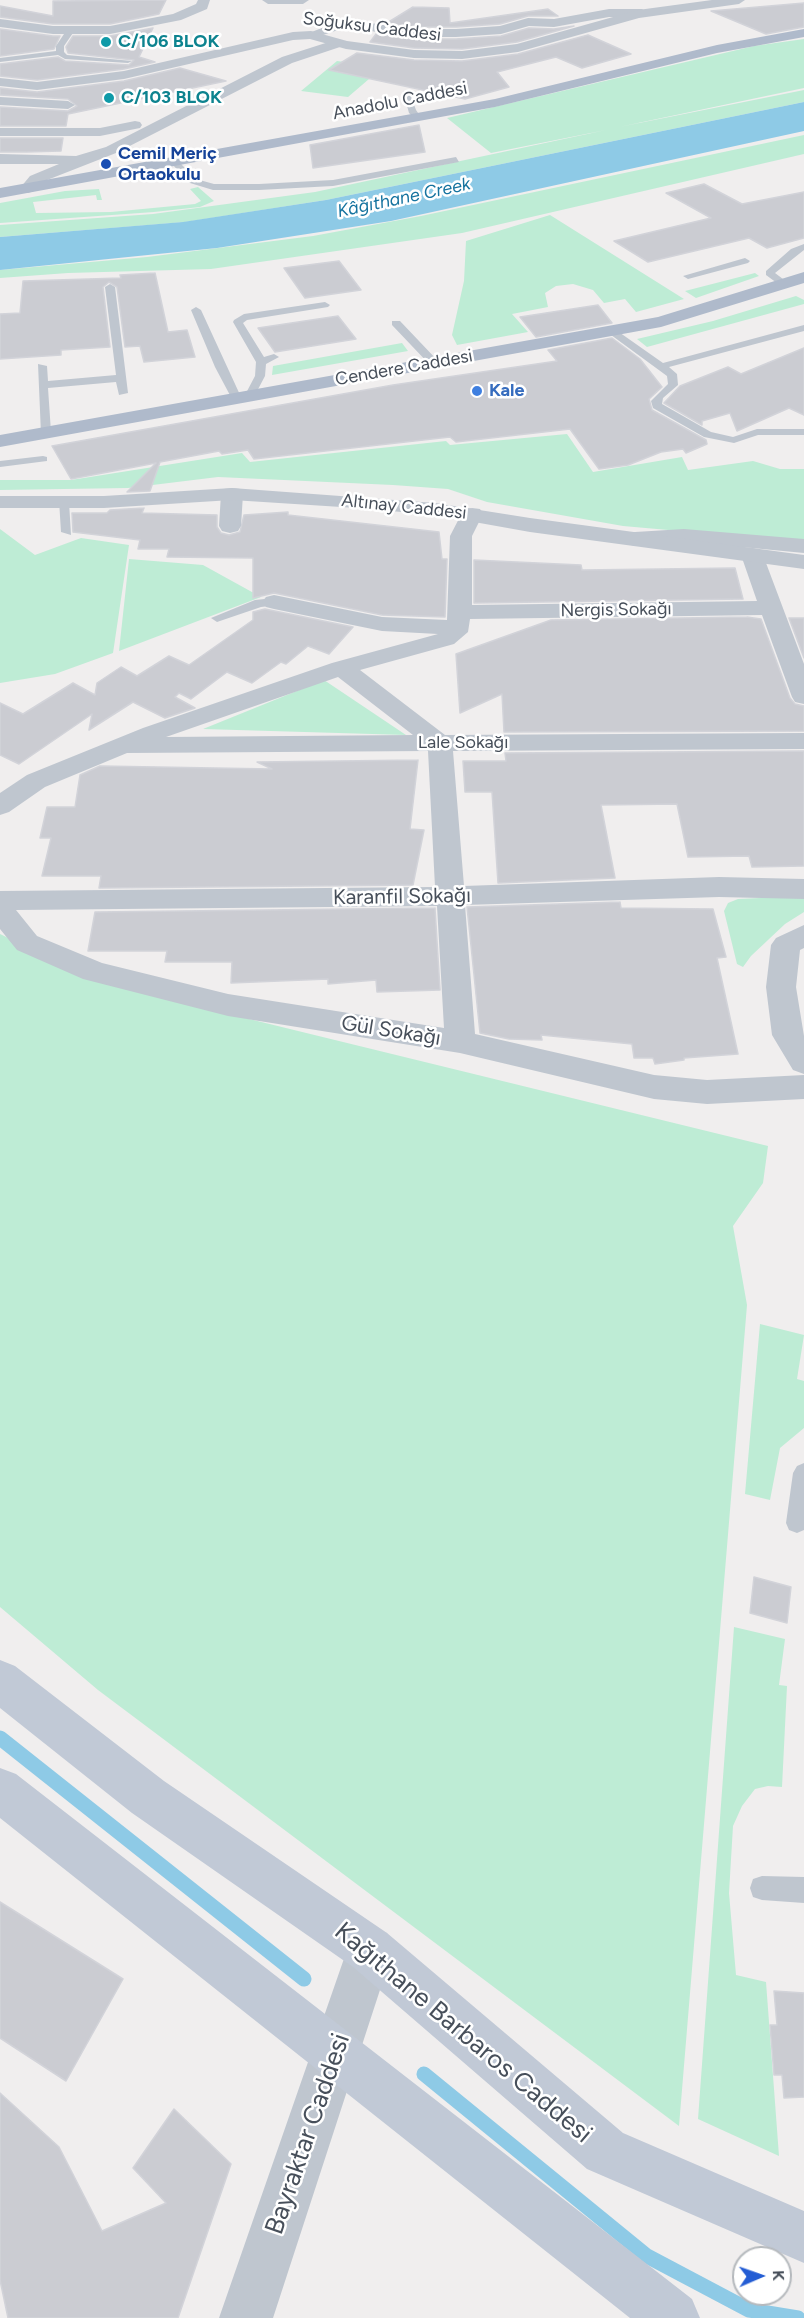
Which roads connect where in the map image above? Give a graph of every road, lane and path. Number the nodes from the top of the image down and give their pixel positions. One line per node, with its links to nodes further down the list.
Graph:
1 (204, 0): 7 (street)
2 (268, 0): 3 (street)
3 (303, 0)
4 (739, 0): 5 (street, Soğuksu Caddesi)
5 (642, 13): 8 (street); 10 (street, Soğuksu Caddesi)
6 (0, 22): 7 (street)
7 (71, 30): 11 (lane)
8 (311, 35): 10 (street, Soğuksu Caddesi); 14 (street, Soğuksu Caddesi)
9 (804, 35): 19 (main road, Anadolu Caddesi)
10 (338, 43): 18 (street)
11 (60, 53): 12 (lane); 13 (lane)
12 (0, 60)
13 (128, 61)
14 (0, 82)
15 (406, 93): 19 (lane)
16 (0, 101): 17 (street)
17 (68, 105)
18 (181, 116): 20 (street); 22 (street)
19 (420, 118): 24 (main road, Anadolu Caddesi)
20 (0, 132)
21 (0, 159): 22 (street)
22 (83, 159): 25 (street)
23 (456, 160): 24 (lane)
24 (175, 163): 25 (main road, Anadolu Caddesi)
25 (28, 188): 26 (main road, Anadolu Caddesi)
26 (0, 193)
27 (804, 246): 28 (lane)
28 (758, 268): 29 (lane); 30 (main road, Cendere Caddesi); 36 (main road, Cendere Caddesi)
29 (688, 276)
30 (804, 277)
31 (110, 287): 44 (lane)
32 (325, 305): 40 (lane)
33 (196, 310): 47 (lane)
34 (396, 323): 37 (lane)
35 (804, 328): 43 (lane)
36 (612, 332): 41 (main road, Cendere Caddesi); 43 (lane)
37 (408, 336): 38 (lane); 41 (lane)
38 (392, 338)
39 (274, 357): 40 (lane)
40 (261, 362): 47 (lane)
41 (434, 363): 47 (main road, Cendere Caddesi)
42 (42, 366): 45 (lane)
43 (663, 366): 49 (lane)
44 (121, 378): 45 (lane); 46 (lane)
45 (43, 385): 48 (lane)
46 (123, 393)
47 (243, 396): 48 (main road, Cendere Caddesi)
48 (45, 432): 50 (main road, Cendere Caddesi)
49 (804, 432)
50 (0, 441)
51 (43, 459): 52 (lane)
52 (0, 464)
53 (232, 494): 55 (street, Altınay Caddesi); 56 (street, Altınay Caddesi); 57 (street)
54 (0, 502): 55 (street, Altınay Caddesi)
55 (63, 502): 58 (lane)
56 (472, 514): 59 (street, Altınay Caddesi); 66 (street)
57 (230, 526)
58 (67, 532)
59 (635, 539): 60 (street); 61 (street, Altınay Caddesi)
60 (804, 546)
61 (752, 555): 62 (street, Altınay Caddesi); 64 (street)
62 (804, 562)
63 (274, 602): 65 (lane); 66 (street, Nergis Sokağı)
64 (772, 608): 66 (street, Nergis Sokağı); 68 (street)
65 (217, 618)
66 (458, 620): 67 (street)
67 (341, 668): 70 (street); 71 (street)
68 (804, 698)
69 (804, 741): 70 (street, Lale Sokağı)
70 (440, 744): 71 (street, Lale Sokağı); 74 (street)
71 (122, 745): 72 (street)
72 (0, 806)
73 (804, 889): 74 (street, Karanfil Sokağı)
74 (450, 897): 75 (street, Karanfil Sokağı); 78 (street)
75 (0, 901)
76 (0, 910): 78 (street, Gül Sokağı)
77 (804, 935): 79 (street)
78 (460, 1042): 80 (street, Gül Sokağı)
79 (804, 1062)
80 (804, 1087)
81 (804, 1473): 82 (lane)
82 (794, 1523)
83 (0, 1681): 87 (main road, Kağıthane Barbaros Caddesi)
84 (0, 1790): 88 (main road)
85 (762, 1888): 86 (lane)
86 (804, 1890)
87 (370, 1950): 88 (street, Bayraktar Caddesi); 89 (main road, Kağıthane Barbaros Caddesi)
88 (336, 2053): 90 (street, Bayraktar Caddesi); 91 (main road)
89 (804, 2237)
90 (246, 2318)
91 (673, 2318)

